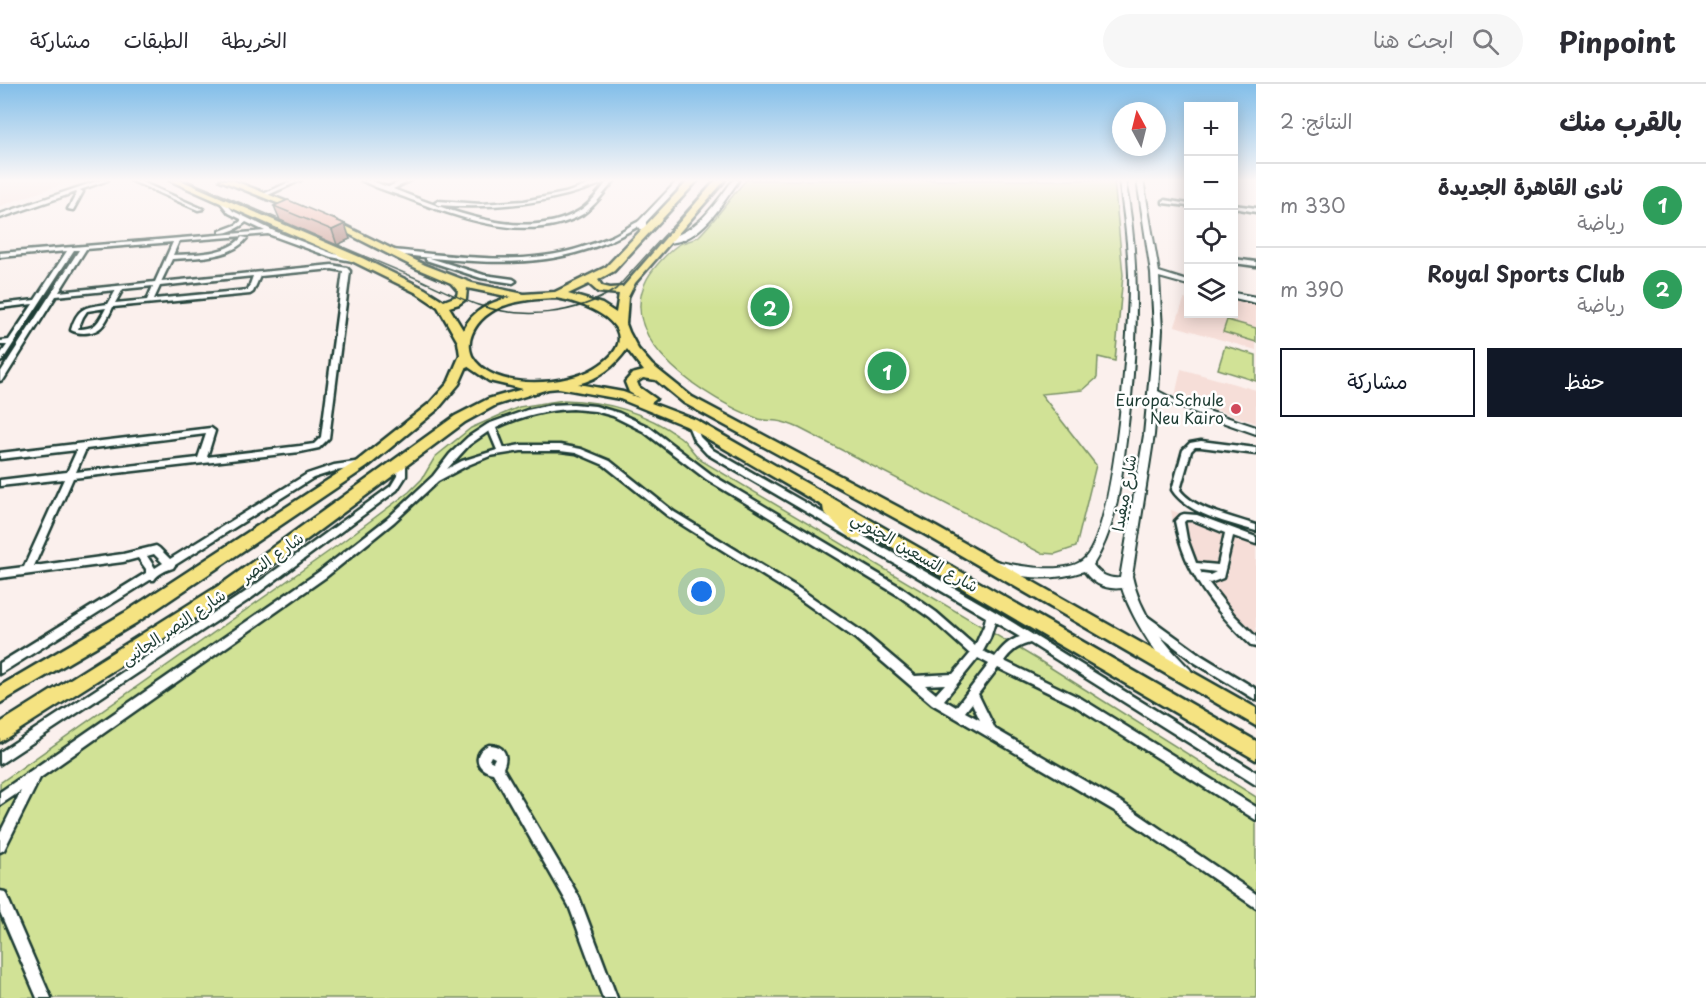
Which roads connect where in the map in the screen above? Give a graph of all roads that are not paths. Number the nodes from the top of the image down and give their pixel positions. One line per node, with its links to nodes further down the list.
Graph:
1 (243, 223): 15 (street)
2 (253, 223): 14 (street)
3 (270, 223): 25 (main road)
4 (331, 223): 21 (main road)
5 (492, 223): 6 (street)
6 (548, 223)
7 (648, 223): 13 (street)
8 (649, 223): 13 (main road)
9 (684, 223): 18 (main road)
10 (702, 223): 18 (street)
11 (1128, 223): 85 (street, شارع ميفيدا)
12 (1147, 223): 32 (street, شارع ميفيدا)
13 (644, 227): 23 (street); 31 (main road)
14 (274, 232): 15 (street); 25 (street)
15 (211, 236): 17 (street); 22 (street)
16 (244, 238): 24 (street)
17 (177, 240): 19 (street); 24 (street)
18 (668, 241): 38 (main road)
19 (83, 249): 20 (street); 26 (street)
20 (71, 250): 22 (street); 27 (street)
21 (393, 252): 23 (street); 34 (main road)
22 (0, 253)
23 (418, 255): 33 (street)
24 (169, 257): 35 (street)
25 (358, 260): 44 (main road)
26 (74, 261): 27 (street); 39 (street)
27 (63, 262): 42 (street)
28 (1238, 262): 29 (street)
29 (1256, 264)
30 (257, 274): 35 (street); 43 (street); 73 (street)
31 (593, 279): 38 (main road); 40 (main road)
32 (1155, 279): 36 (street); 58 (street, شارع ميفيدا)
33 (513, 281)
34 (456, 283): 41 (main road); 44 (main road)
35 (157, 284): 37 (street); 43 (street)
36 (1184, 285)
37 (120, 288): 39 (street); 46 (street)
38 (626, 289): 49 (main road)
39 (53, 294): 47 (street)
40 (556, 295): 41 (main road); 49 (main road)
41 (534, 296): 52 (main road)
42 (37, 302): 45 (street); 48 (street)
43 (149, 302): 46 (street)
44 (442, 305): 52 (main road)
45 (0, 306)
46 (110, 306): 46 (street)
47 (35, 322): 48 (street); 55 (street)
48 (24, 323): 50 (street)
49 (622, 328): 54 (main road, شارع التسعين الجنوبي); 56 (main road)
50 (12, 342): 51 (street); 53 (street)
51 (0, 343)
52 (465, 348): 57 (main road); 60 (main road, شارع النصر)
53 (0, 360)
54 (657, 377): 61 (main road); 87 (main road, شارع التسعين الجنوبي)
55 (0, 379)
56 (560, 385): 57 (main road); 61 (main road, شارع التسعين الجنوبي)
57 (544, 387): 63 (main road, شارع النصر)
58 (1154, 393): 59 (street, شارع ميفيدا); 62 (street)
59 (1152, 407): 62 (street); 94 (street, شارع ميفيدا)
60 (431, 409): 63 (main road); 75 (main road, شارع النصر)
61 (664, 411): 64 (main road, شارع التسعين الجنوبي)
62 (1202, 417): 66 (street)
63 (457, 421): 74 (main road, شارع النصر)
64 (691, 423): 79 (main road, شارع التسعين الجنوبي); 82 (street)
65 (491, 426): 70 (street); 77 (street); 99 (street)
66 (1233, 427): 67 (street); 68 (street)
67 (1256, 431)
68 (1256, 439)
69 (83, 446): 72 (street); 73 (street); 76 (street)
70 (501, 451): 77 (street); 103 (street)
71 (1256, 451): 80 (street)
72 (0, 456)
73 (202, 459): 76 (street)
74 (402, 462): 111 (main road, شارع النصر); 114 (street, شارع النصر الجانبى)
75 (362, 464): 86 (street); 106 (main road, شارع النصر)
76 (70, 474): 78 (street); 90 (street)
77 (435, 479): 116 (street)
78 (0, 483)
79 (814, 494): 82 (main road); 113 (main road, شارع التسعين الجنوبي)
80 (1256, 528)
81 (1230, 531): 83 (street); 88 (street); 89 (street)
82 (855, 534): 95 (street)
83 (1256, 541)
84 (141, 555): 86 (street); 90 (street); 92 (street)
85 (1086, 564): 87 (street); 94 (street)
86 (170, 565): 92 (street)
87 (990, 565): 104 (main road, شارع التسعين الجنوبي)
88 (1194, 566): 89 (street); 93 (street)
89 (1221, 569): 93 (street)
90 (27, 571): 91 (street)
91 (0, 574)
92 (151, 577): 101 (street)
93 (1200, 577): 98 (street)
94 (1127, 581): 96 (street, شارع ميفيدا)
95 (991, 614): 97 (street); 99 (street)
96 (1140, 615): 104 (street, شارع ميفيدا); 107 (street)
97 (1031, 638): 100 (street); 117 (street)
98 (1256, 643)
99 (975, 652): 100 (street); 102 (street)
100 (994, 663): 105 (street); 119 (street)
101 (0, 669)
102 (956, 679): 103 (street); 108 (street)
103 (913, 681): 108 (street)
104 (1194, 683): 110 (main road, شارع التسعين الجنوبي)
105 (973, 694): 109 (street); 112 (street)
106 (0, 695)
107 (1256, 695)
108 (936, 701): 109 (street)
109 (957, 714): 112 (street)
110 (1256, 718)
111 (0, 733)
112 (991, 734): 122 (street)
113 (1256, 751)
114 (0, 759)
115 (496, 767): 124 (street)
116 (35, 776): 118 (street); 120 (street)
117 (1256, 779)
118 (0, 799)
119 (1256, 814)
120 (0, 846)
121 (0, 897): 123 (street)
122 (1256, 902)
123 (44, 998)
124 (610, 998)

